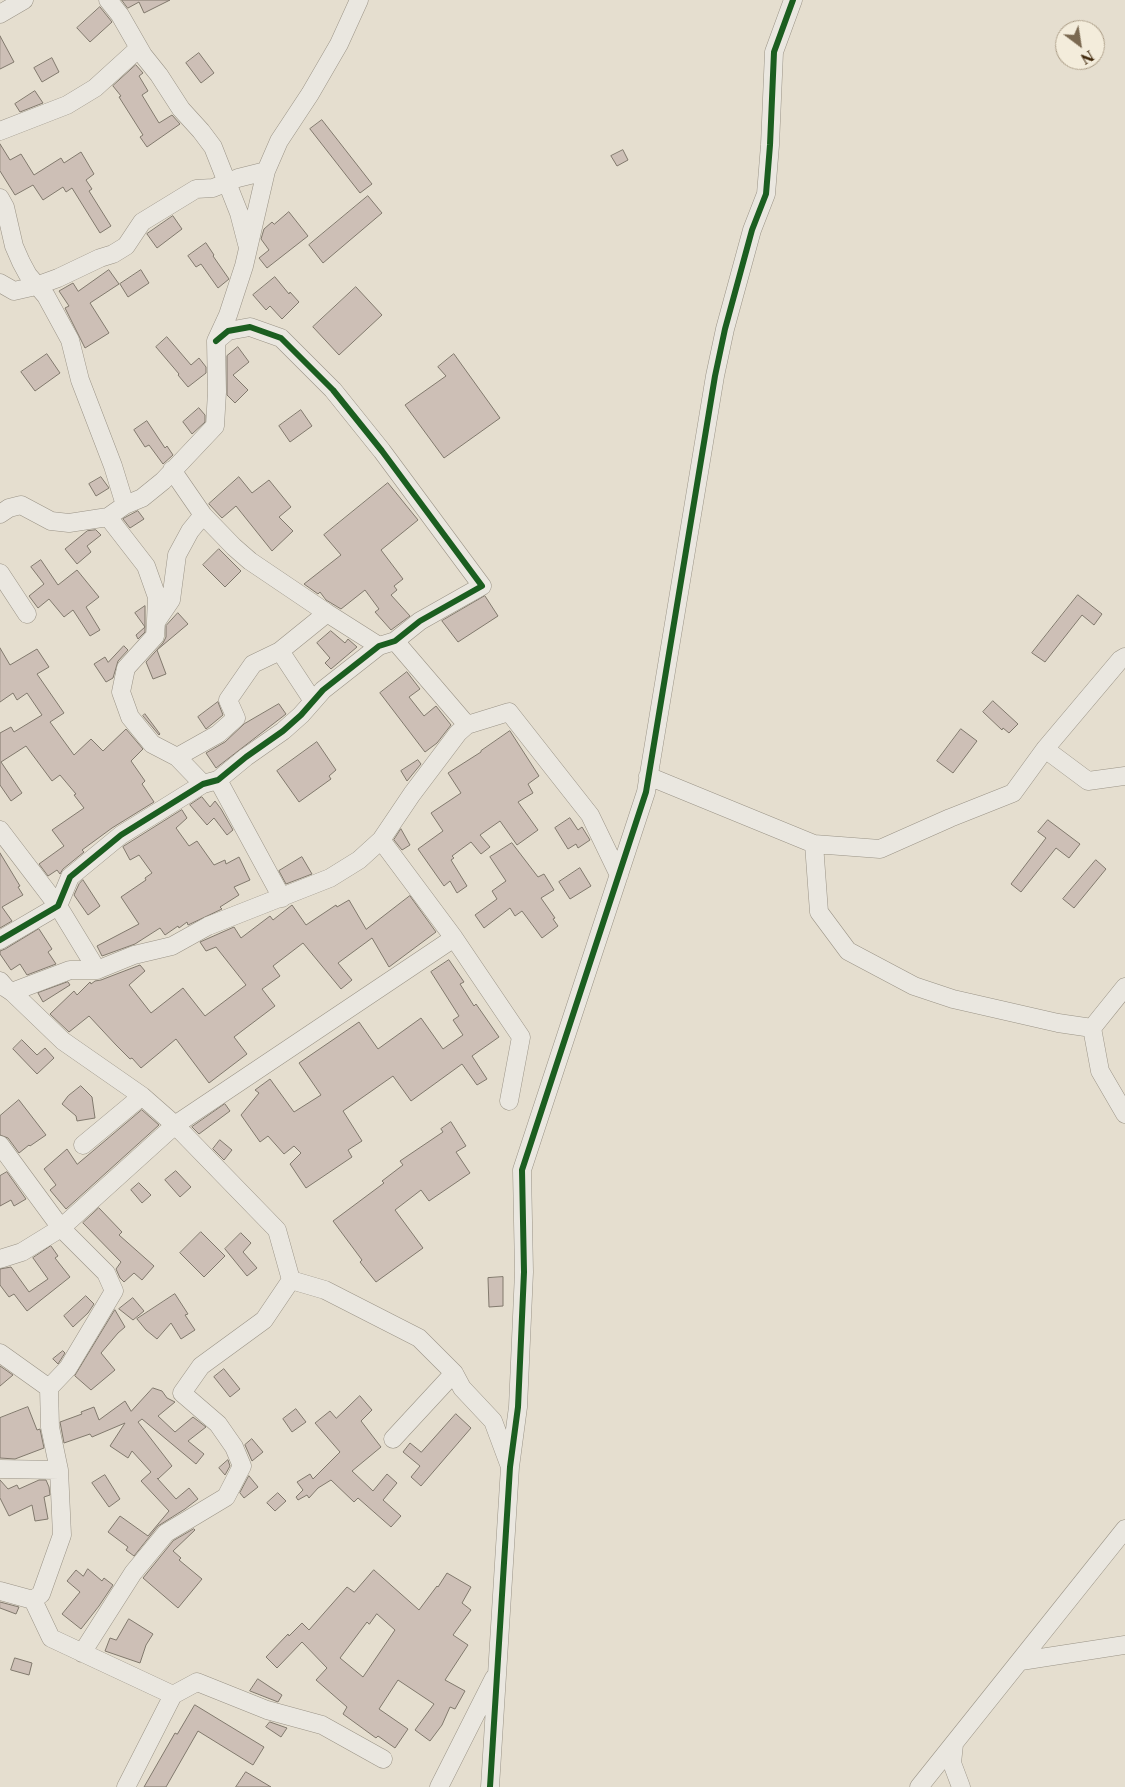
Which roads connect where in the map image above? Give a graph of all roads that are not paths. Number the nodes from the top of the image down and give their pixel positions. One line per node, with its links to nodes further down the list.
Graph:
1 (24, 0): 5 (street)
2 (108, 0): 6 (street)
3 (359, 0): 8 (street)
4 (793, 0): 31 (street)
5 (0, 14)
6 (139, 48): 7 (street); 9 (street)
7 (0, 131)
8 (266, 171): 9 (street); 11 (street)
9 (226, 182): 11 (street); 13 (street)
10 (0, 198): 13 (street)
11 (248, 246): 14 (street)
12 (0, 284): 13 (street)
13 (36, 286): 16 (street)
14 (216, 341): 15 (street); 24 (street)
15 (172, 470): 16 (street); 18 (street)
16 (125, 505): 19 (street)
17 (0, 514): 19 (street)
18 (203, 514): 21 (street); 23 (street)
19 (108, 516): 23 (street)
20 (0, 573): 22 (street)
21 (327, 613): 24 (street); 25 (street)
22 (27, 614)
23 (156, 622): 30 (street)
24 (387, 643): 27 (street); 28 (street)
25 (280, 651): 27 (street); 30 (street)
26 (1125, 657): 29 (street)
27 (313, 701): 33 (street)
28 (467, 725): 35 (street); 37 (street)
29 (1046, 749): 32 (street); 36 (street)
30 (176, 757): 33 (street)
31 (648, 776): 36 (street); 37 (street)
32 (1125, 776)
33 (211, 782): 38 (street); 39 (street)
34 (0, 830): 39 (street)
35 (381, 840): 38 (street); 40 (street)
36 (814, 844): 45 (street)
37 (619, 874): 59 (street)
38 (282, 898): 42 (street)
39 (58, 906): 41 (street); 42 (street)
40 (454, 938): 47 (street); 49 (street)
41 (0, 940)
42 (97, 970): 43 (street)
43 (3, 983): 46 (street)
44 (1125, 987): 45 (street)
45 (1092, 1028): 48 (street)
46 (142, 1096): 49 (street); 51 (street)
47 (509, 1101)
48 (1125, 1114)
49 (175, 1124): 52 (street); 54 (street)
50 (0, 1145): 52 (street)
51 (82, 1146)
52 (62, 1228): 53 (street); 57 (street)
53 (0, 1259)
54 (291, 1280): 56 (street); 66 (street)
55 (0, 1352): 57 (street)
56 (454, 1373): 58 (street); 59 (street)
57 (49, 1388): 61 (street)
58 (393, 1439)
59 (510, 1467): 68 (street)
60 (0, 1469): 61 (street)
61 (59, 1470): 64 (street)
62 (1125, 1529): 67 (street)
63 (0, 1591): 64 (street)
64 (33, 1600): 66 (street)
65 (1125, 1645): 67 (street)
66 (82, 1653): 69 (street)
67 (1021, 1661): 70 (street)
68 (497, 1672): 73 (street); 74 (street)
69 (173, 1695): 71 (street); 72 (street)
70 (954, 1744): 75 (street); 76 (street)
71 (383, 1759)
72 (126, 1787)
73 (439, 1787)
74 (490, 1787)
75 (919, 1787)
76 (961, 1787)

